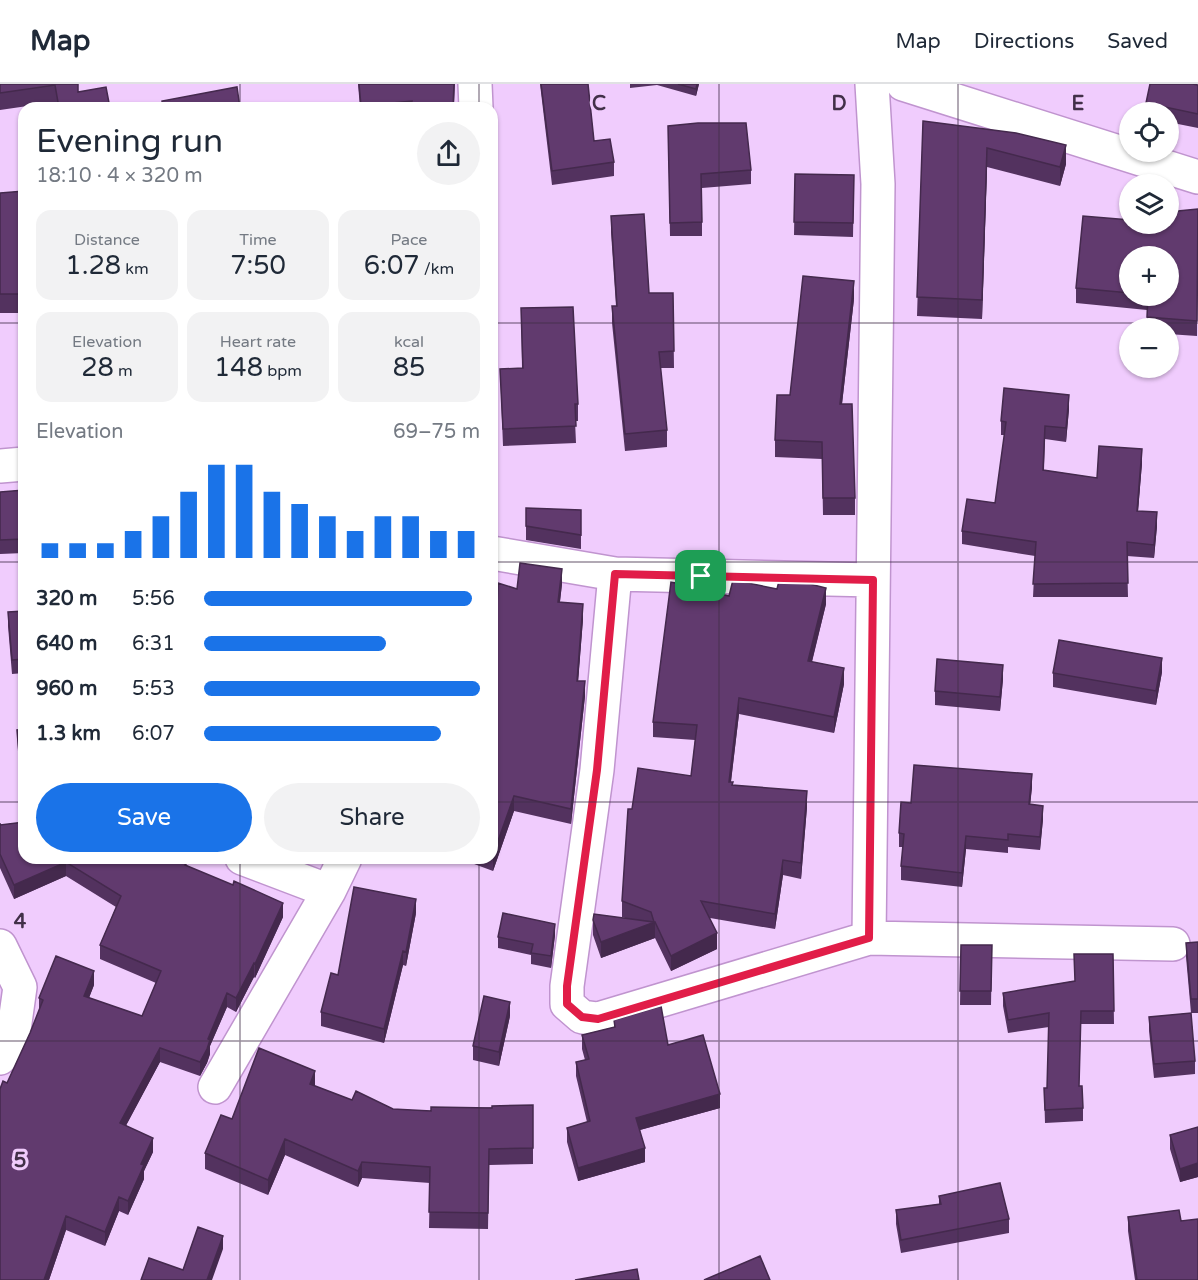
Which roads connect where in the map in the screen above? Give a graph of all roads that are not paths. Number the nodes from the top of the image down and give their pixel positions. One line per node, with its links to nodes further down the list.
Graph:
1 (475, 84): 4 (street)
2 (872, 84): 10 (street)
3 (903, 84): 5 (street)
4 (476, 102)
5 (1198, 177)
6 (18, 464): 7 (street)
7 (0, 466)
8 (498, 554): 9 (street)
9 (615, 574): 10 (street); 14 (street)
10 (873, 580): 14 (street)
11 (258, 864): 13 (street)
12 (342, 864): 13 (street)
13 (329, 891): 18 (street)
14 (869, 938): 15 (street)
15 (1173, 944)
16 (0, 946): 17 (street)
17 (0, 1058)
18 (215, 1087)

